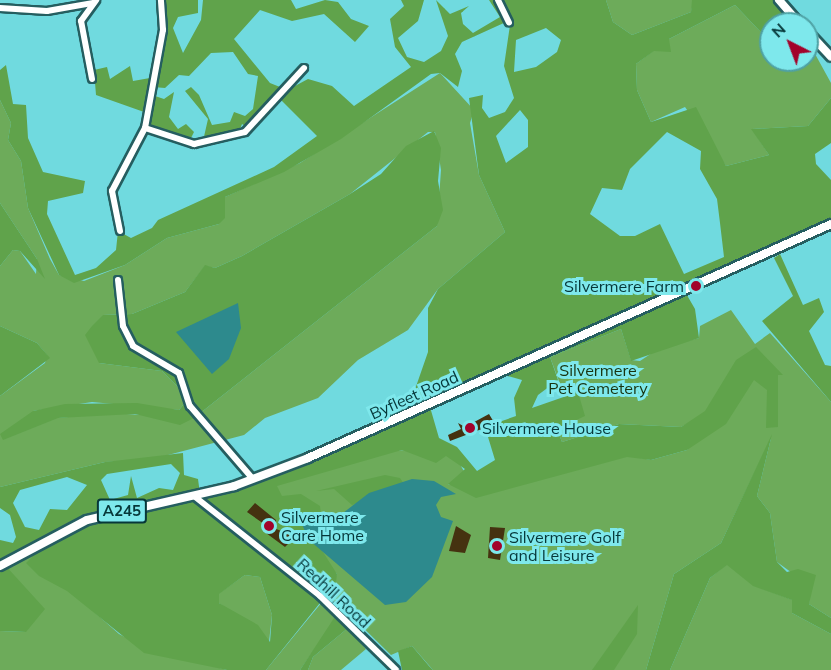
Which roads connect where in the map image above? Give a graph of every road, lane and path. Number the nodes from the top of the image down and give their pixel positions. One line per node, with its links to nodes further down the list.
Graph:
1 (161, 0): 12 (street)
2 (498, 0): 7 (street)
3 (778, 0): 6 (main road)
4 (94, 2): 5 (street); 11 (street)
5 (0, 8)
6 (789, 12)
7 (509, 23)
8 (819, 44): 9 (main road)
9 (831, 57)
10 (304, 68): 12 (street)
11 (92, 79)
12 (145, 128): 14 (street)
13 (831, 224): 16 (main road, Byfleet Road / A245)
14 (120, 231)
15 (118, 280): 16 (street)
16 (253, 479): 17 (main road, Byfleet Road / A245)
17 (194, 496): 18 (main road, Byfleet Road / A245); 19 (street, Redhill Road)
18 (0, 566)
19 (396, 670)

